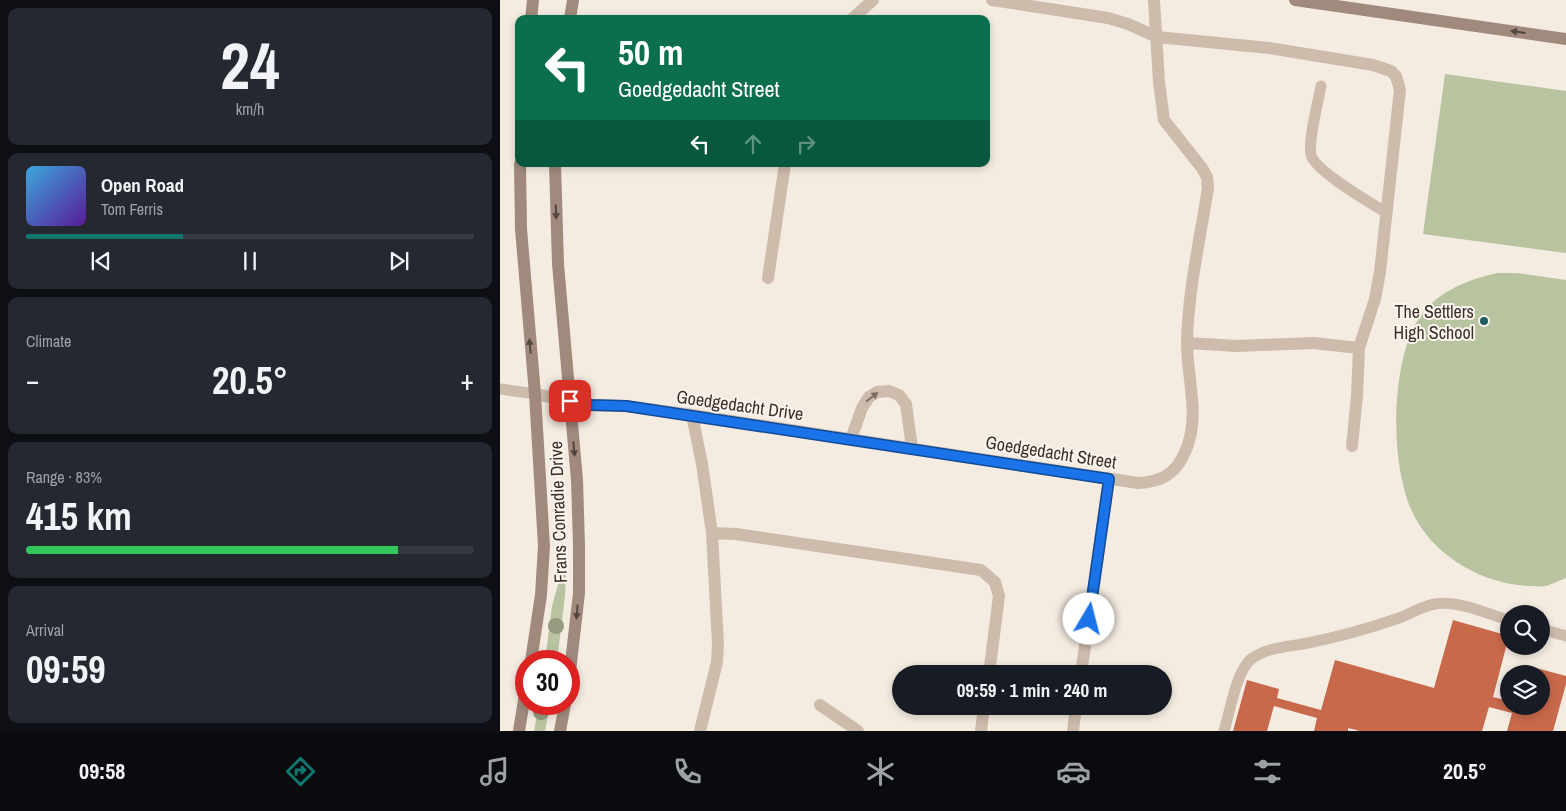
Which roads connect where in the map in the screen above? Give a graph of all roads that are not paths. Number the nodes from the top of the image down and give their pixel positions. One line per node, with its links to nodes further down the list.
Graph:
1 (533, 0): 7 (main road)
2 (573, 0): 8 (main road)
3 (874, 0): 9 (street)
4 (992, 0): 10 (street)
5 (1154, 0): 10 (street)
6 (1294, 0): 11 (main road, one-way to 6)
7 (531, 15)
8 (571, 15)
9 (857, 15)
10 (1157, 37): 16 (street); 18 (street)
11 (1566, 39)
12 (1321, 86): 16 (lane)
13 (520, 167): 21 (main road, Frans Conradie Drive, one-way to 13)
14 (555, 167): 22 (main road, Frans Conradie Drive, one-way to 22)
15 (785, 167): 17 (street)
16 (1387, 213): 19 (street)
17 (768, 278)
18 (1187, 343): 19 (street); 27 (street, Goedgedacht Street)
19 (1359, 348): 25 (street)
20 (500, 389): 21 (lane)
21 (535, 394): 22 (street, Goedgedacht Drive); 32 (main road, Frans Conradie Drive)
22 (570, 401): 23 (street, Goedgedacht Drive); 33 (main road, Frans Conradie Drive, one-way to 33)
23 (692, 415): 24 (street, Goedgedacht Drive); 28 (street)
24 (851, 439): 26 (street, Goedgedacht Drive); 26 (street, one-way to 26)
25 (1352, 446)
26 (912, 448): 27 (street, Goedgedacht Street)
27 (1109, 479): 35 (street)
28 (712, 533): 34 (street); 43 (street)
29 (1500, 617): 47 (lane)
30 (1550, 632): 31 (lane)
31 (1566, 636)
32 (532, 650)
33 (573, 650)
34 (990, 665)
35 (1082, 665)
36 (820, 704): 44 (street)
37 (521, 715): 41 (main road)
38 (563, 715): 42 (main road)
39 (983, 715): 45 (street)
40 (1075, 715): 46 (street)
41 (518, 731)
42 (560, 731)
43 (700, 731)
44 (858, 731)
45 (980, 731)
46 (1073, 731)
47 (1224, 731)

